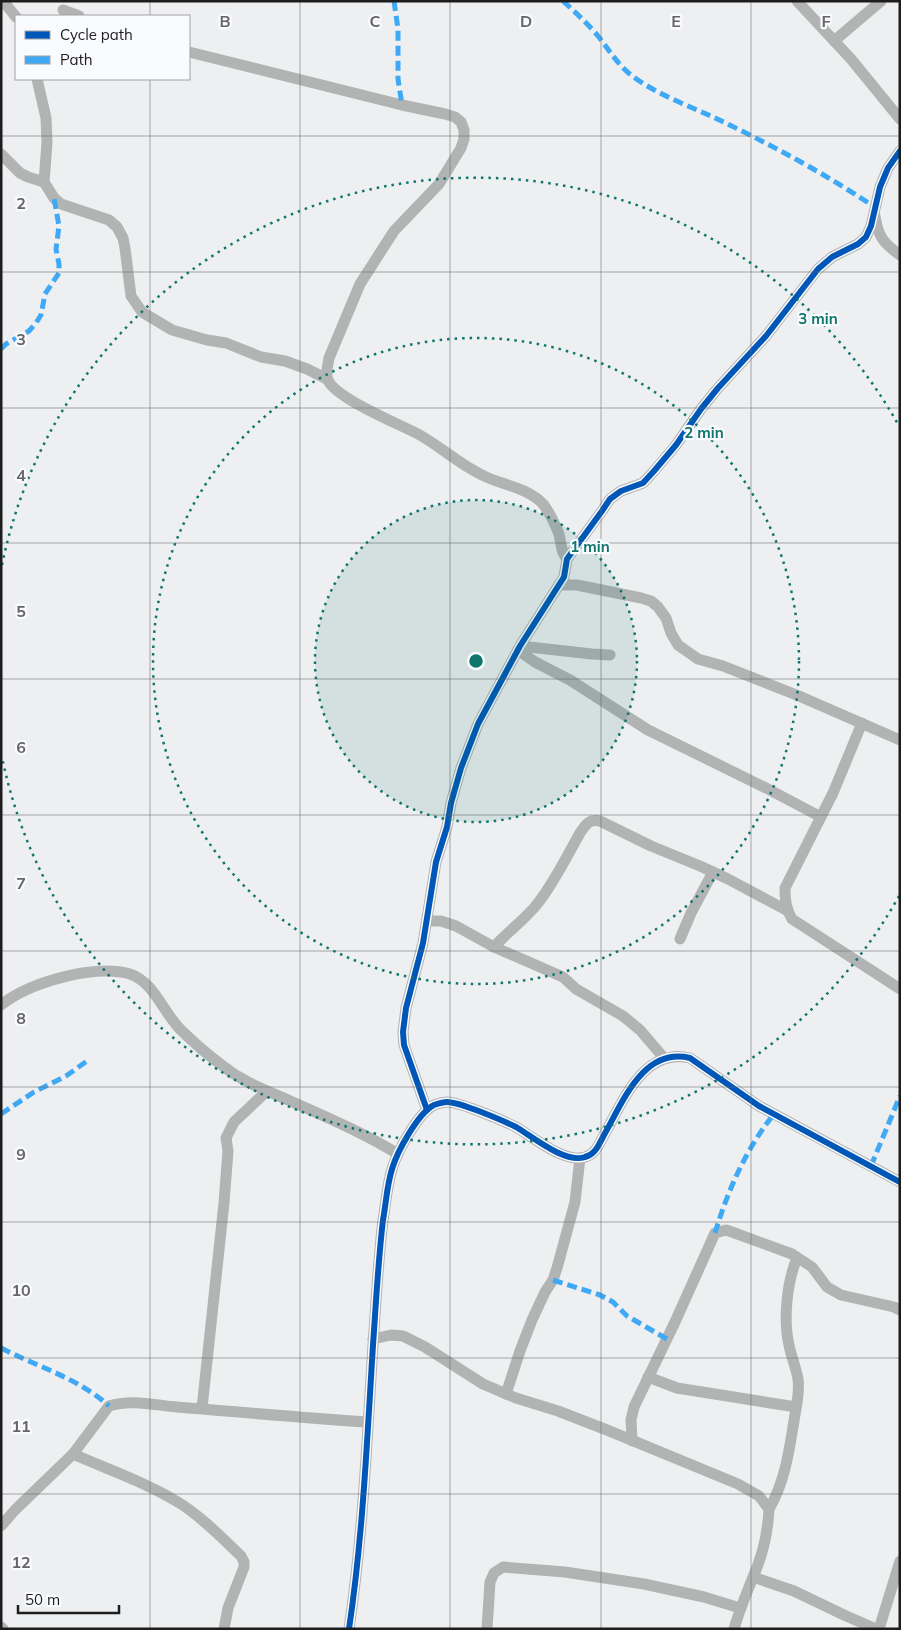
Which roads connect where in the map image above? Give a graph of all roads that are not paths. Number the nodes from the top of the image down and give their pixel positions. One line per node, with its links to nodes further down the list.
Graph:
1 (3, 1): 6 (street)
2 (796, 1): 7 (street)
3 (881, 1): 7 (street)
4 (62, 9): 5 (street)
5 (77, 15)
6 (15, 16)
7 (834, 41): 10 (street)
8 (190, 52): 16 (street)
9 (36, 80): 13 (street)
10 (900, 119)
11 (900, 151): 14 (street)
12 (1, 154): 13 (street)
13 (44, 182): 16 (street)
14 (875, 214): 15 (street); 17 (street)
15 (900, 255)
16 (327, 379): 17 (street)
17 (567, 559): 18 (street)
18 (560, 585): 19 (street); 21 (street)
19 (519, 648): 20 (street); 23 (street); 26 (street)
20 (610, 655)
21 (862, 723): 22 (street); 23 (street)
22 (900, 740)
23 (821, 817): 25 (street)
24 (713, 872): 25 (street); 27 (street); 28 (street)
25 (788, 911): 30 (street)
26 (427, 921): 28 (street); 34 (street)
27 (680, 939)
28 (494, 947): 32 (street)
29 (900, 974): 30 (street)
30 (897, 987)
31 (4, 998): 33 (street)
32 (664, 1058): 36 (street); 37 (street)
33 (267, 1092): 35 (street); 44 (street)
34 (427, 1110): 35 (street); 36 (street)
35 (398, 1154): 40 (street)
36 (580, 1158): 42 (street)
37 (900, 1182)
38 (798, 1258): 39 (street); 41 (street); 43 (street)
39 (900, 1310)
40 (373, 1339): 42 (street); 45 (street)
41 (648, 1378): 43 (street); 46 (street)
42 (506, 1394): 46 (street)
43 (796, 1407): 48 (street)
44 (202, 1408): 45 (street); 47 (street)
45 (367, 1422): 54 (street)
46 (632, 1441): 48 (street)
47 (73, 1454): 49 (street); 53 (street)
48 (769, 1509): 51 (street)
49 (1, 1526)
50 (900, 1561): 57 (street)
51 (753, 1577): 52 (street); 57 (street)
52 (740, 1608): 55 (street); 56 (street)
53 (224, 1629)
54 (349, 1629)
55 (486, 1629)
56 (734, 1629)
57 (877, 1629)

